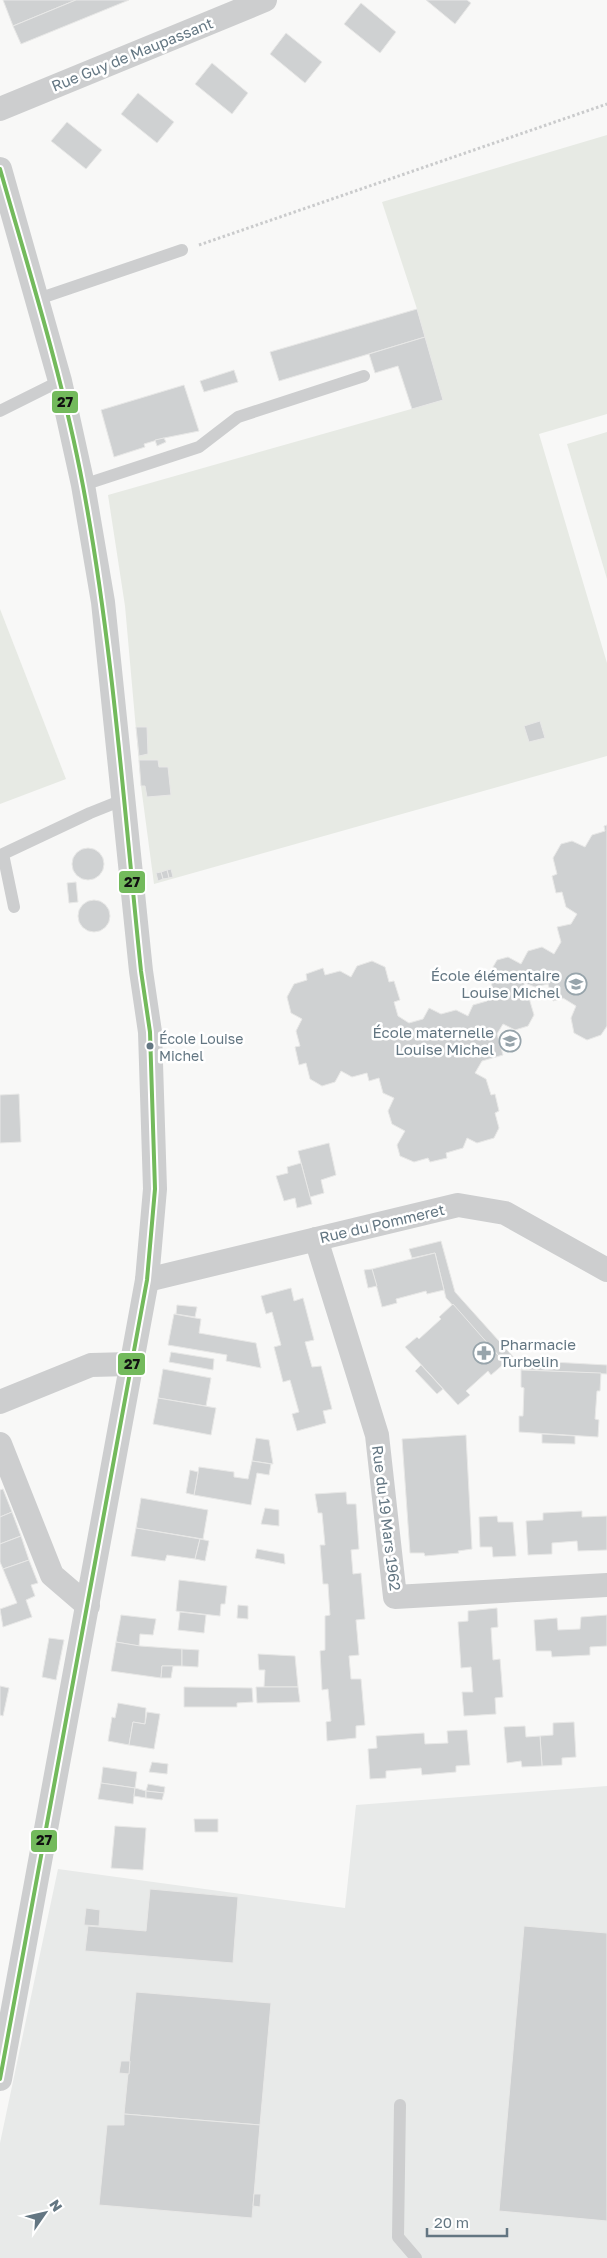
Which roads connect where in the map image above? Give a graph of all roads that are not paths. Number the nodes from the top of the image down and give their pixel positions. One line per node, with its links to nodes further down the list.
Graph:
1 (265, 0): 2 (street, Rue Guy de Maupassant)
2 (0, 109)
3 (0, 169): 5 (street)
4 (182, 250): 5 (lane)
5 (38, 299): 7 (street)
6 (364, 376): 9 (lane)
7 (60, 381): 8 (lane); 9 (street)
8 (0, 411)
9 (83, 485): 10 (street)
10 (125, 799): 11 (lane); 15 (street)
11 (2, 855): 12 (lane)
12 (14, 907)
13 (316, 1239): 14 (street, Rue du Pommeret); 15 (street, Rue du Pommeret); 19 (street, Rue du 19 Mars 1962)
14 (607, 1270)
15 (146, 1280): 16 (street)
16 (130, 1364): 17 (street); 20 (street)
17 (0, 1402)
18 (0, 1444): 20 (street)
19 (607, 1585)
20 (88, 1606): 21 (street)
21 (0, 2080)
22 (400, 2105): 23 (lane)
23 (416, 2258)

